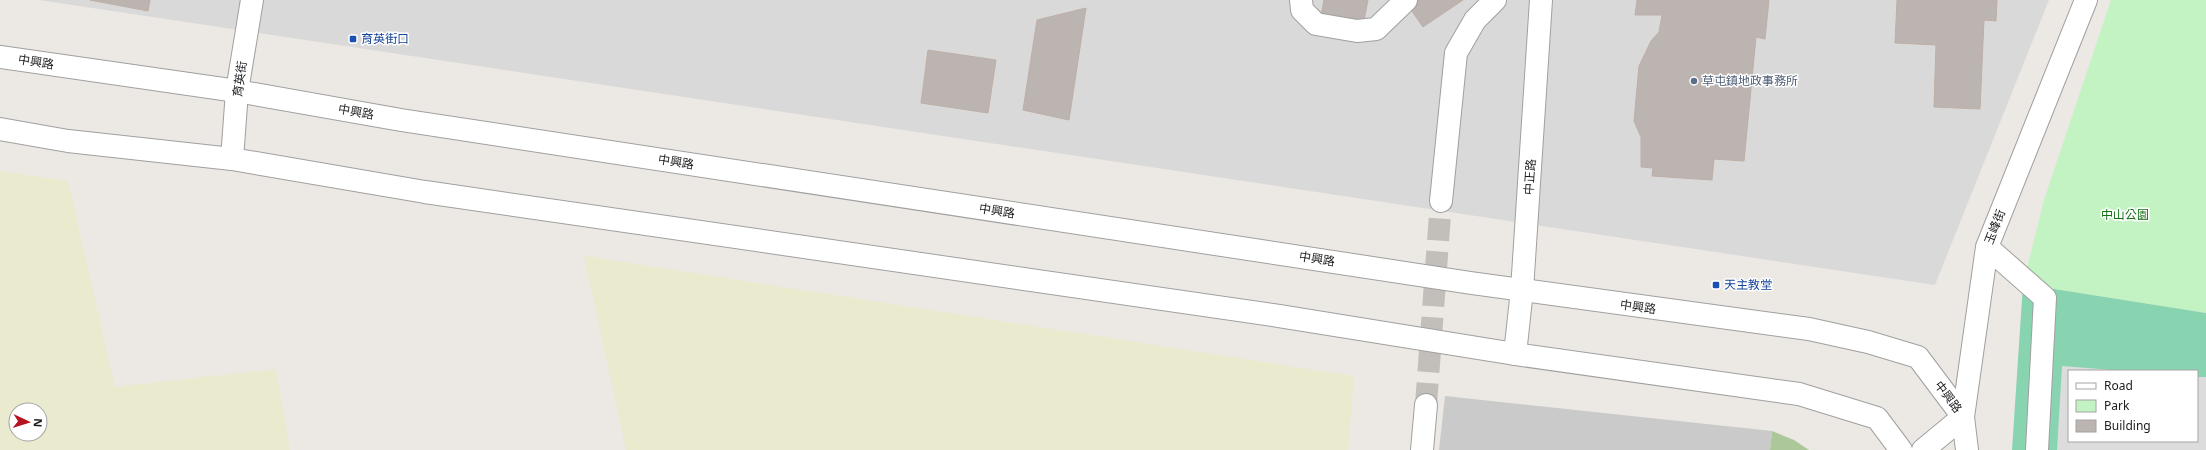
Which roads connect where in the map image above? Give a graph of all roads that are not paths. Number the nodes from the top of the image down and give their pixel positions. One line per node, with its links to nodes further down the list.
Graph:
1 (252, 0): 8 (street, 育英街)
2 (1301, 0): 3 (street)
3 (1406, 0)
4 (1495, 0): 11 (street)
5 (1541, 0): 13 (street, 中正路)
6 (2086, 0): 12 (street, 玉峰街)
7 (0, 57): 8 (street, 中興路)
8 (237, 91): 10 (street, 育英街); 13 (street, 中興路)
9 (0, 129): 10 (street)
10 (232, 159): 14 (street)
11 (1441, 201)
12 (1987, 247): 16 (street, 玉峰街); 21 (street)
13 (1522, 290): 14 (street, 中正路); 16 (street, 中興路)
14 (1515, 354): 18 (street)
15 (1426, 405): 17 (street)
16 (1963, 417): 19 (street); 20 (street)
17 (1422, 450)
18 (1901, 450)
19 (1922, 450)
20 (1967, 450)
21 (2037, 450)

